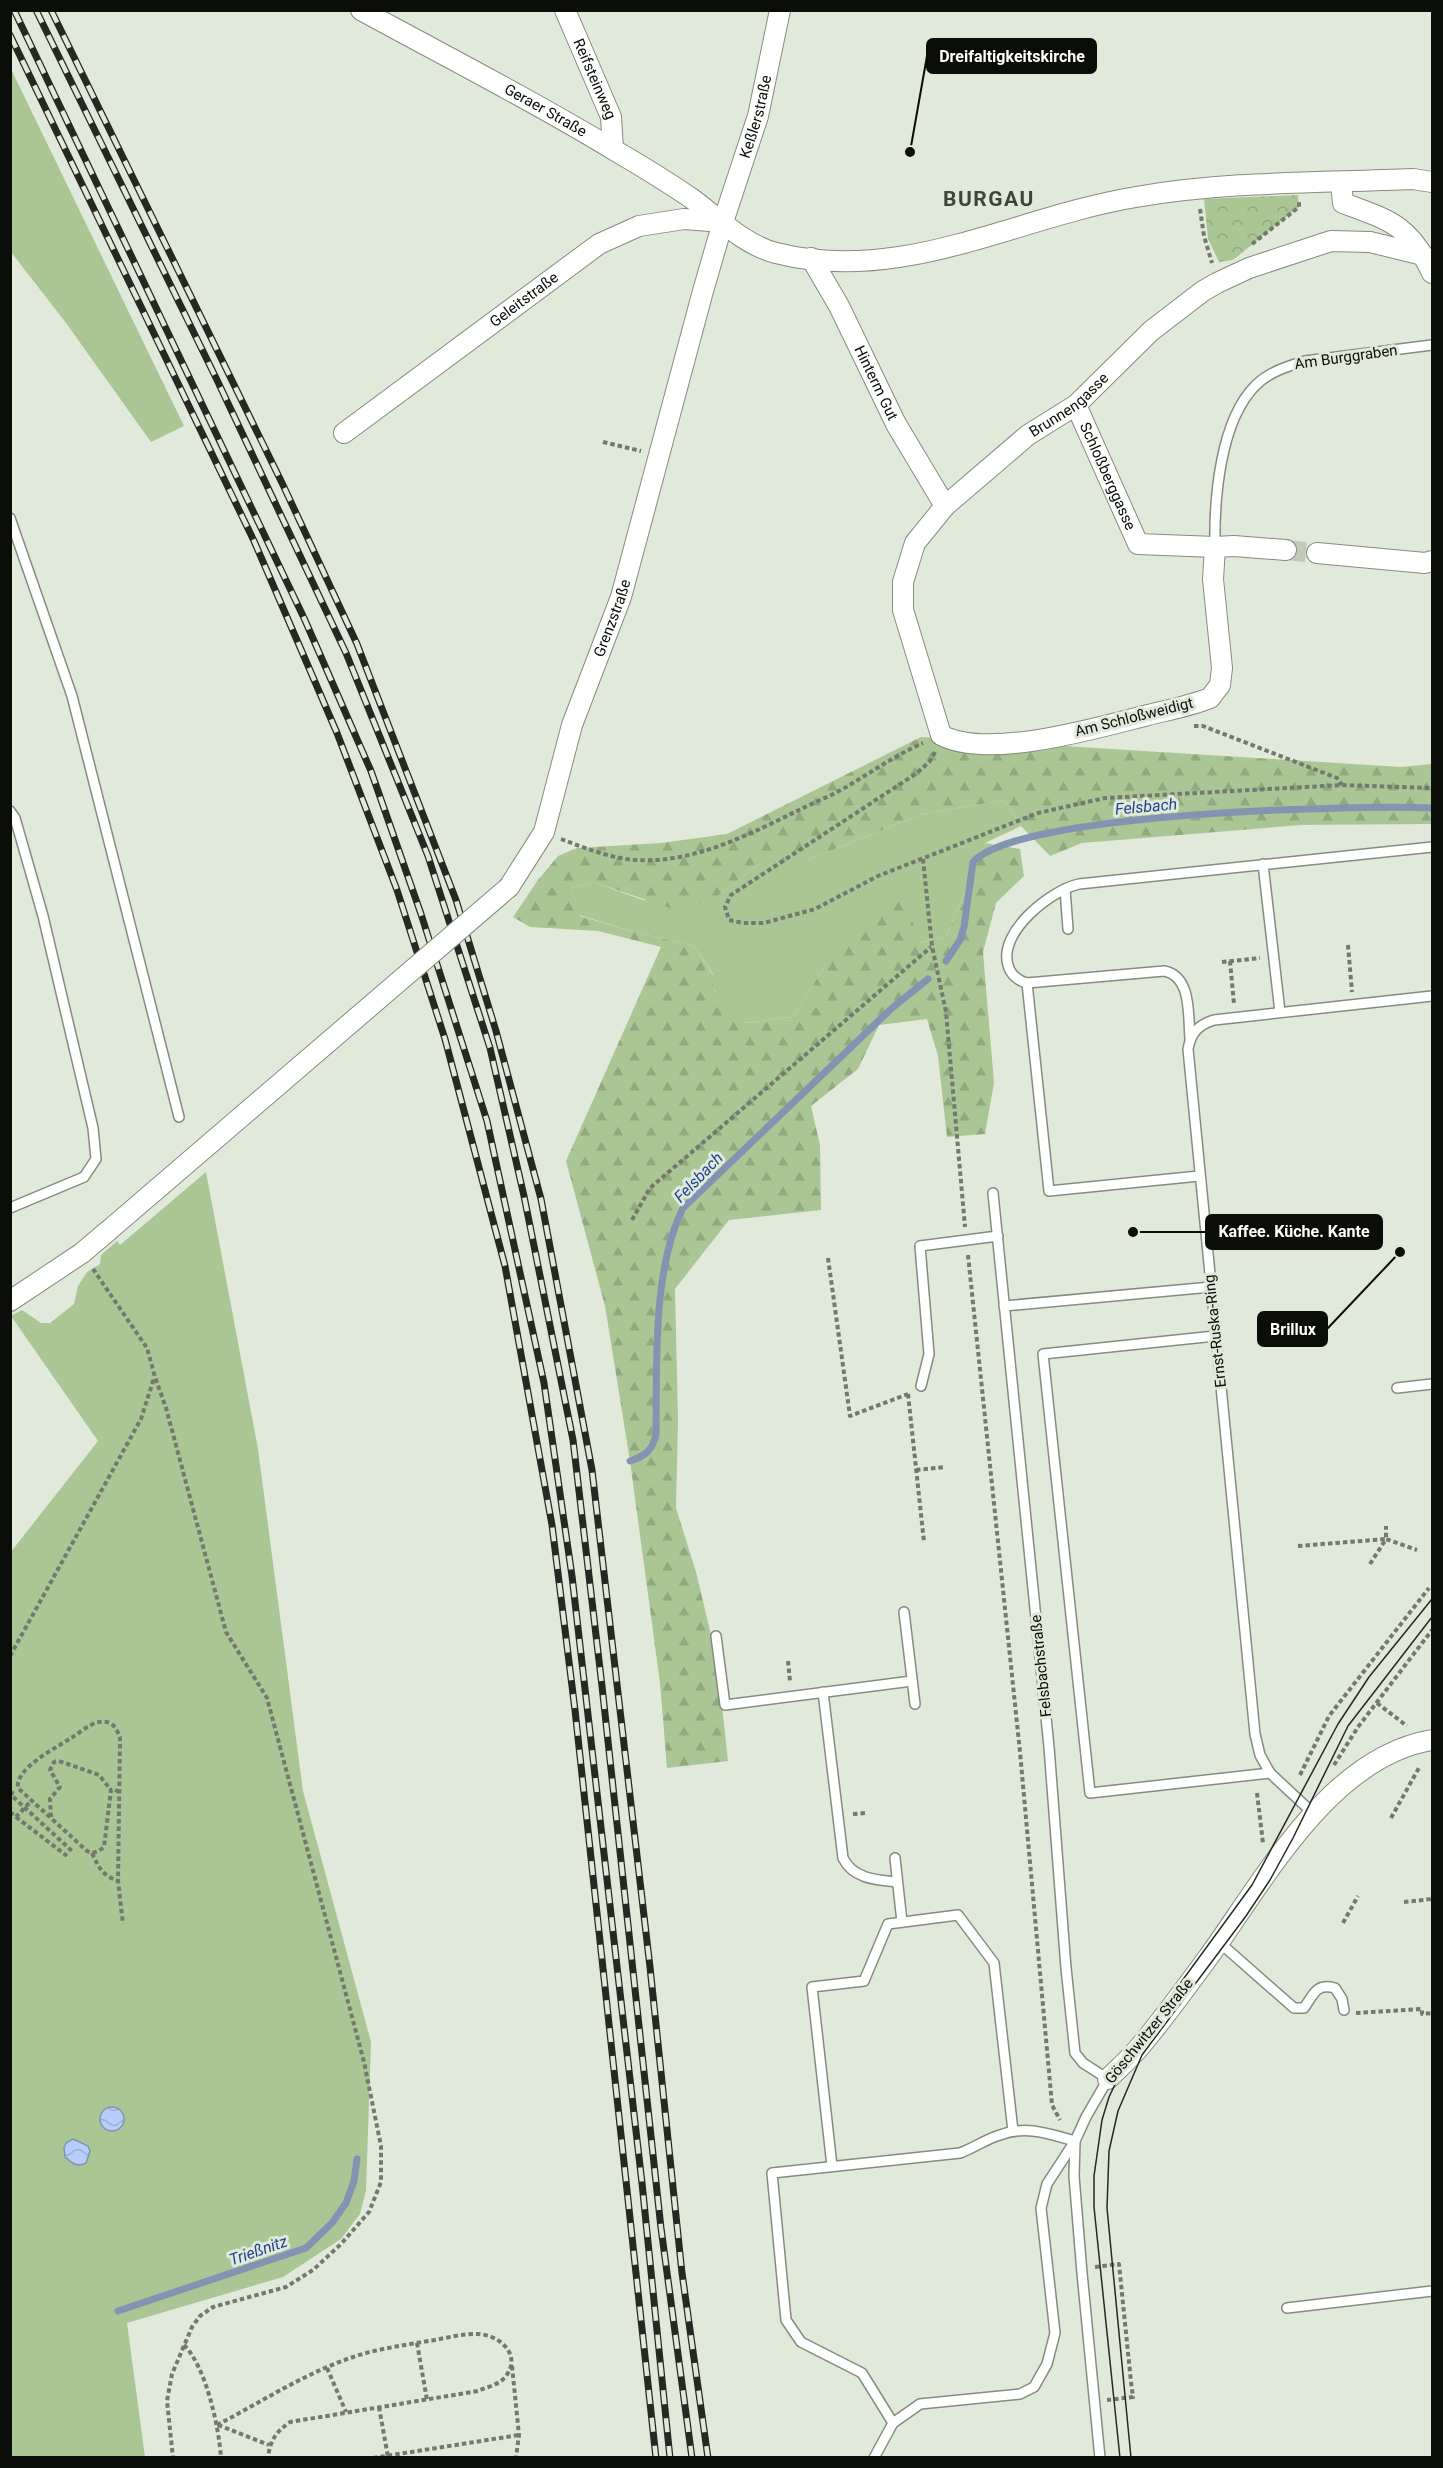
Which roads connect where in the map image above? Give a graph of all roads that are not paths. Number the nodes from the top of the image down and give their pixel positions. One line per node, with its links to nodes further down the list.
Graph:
1 (361, 10): 4 (street, Geraer Straße)
2 (565, 10): 4 (street, Reifsteinweg)
3 (780, 10): 9 (street, Keßlerstraße)
4 (613, 149): 9 (street, Geraer Straße)
5 (1432, 174): 6 (lane)
6 (1413, 179): 7 (street, Geraer Straße); 8 (street, Geraer Straße)
7 (1341, 182): 10 (street); 11 (street, Geraer Straße)
8 (1432, 182)
9 (723, 222): 11 (street, Geraer Straße); 13 (street, Keßlerstraße); 16 (street, Geleitstraße)
10 (1423, 255): 12 (street); 15 (street, Brunnengasse)
11 (811, 258): 17 (street, Hinterm Gut)
12 (1432, 273)
13 (689, 339): 39 (street, Grenzstraße, bridge)
14 (1432, 345): 19 (lane, Am Burggraben)
15 (1076, 405): 17 (street, Brunnengasse); 19 (street, Schloßberggasse)
16 (344, 433)
17 (945, 506): 23 (street, Brunnengasse)
18 (10, 518): 33 (lane)
19 (1215, 547): 20 (street, Schloßberggasse); 23 (street, Am Schloßweidigt)
20 (1286, 550)
21 (1317, 553): 22 (street)
22 (1432, 561)
23 (941, 735)
24 (10, 810): 36 (lane)
25 (1432, 847): 26 (lane)
26 (1263, 864): 27 (lane); 31 (lane)
27 (1065, 889): 28 (lane); 29 (lane)
28 (1068, 929)
29 (1027, 983): 32 (lane, Ernst-Ruska-Ring); 34 (lane)
30 (1432, 996): 31 (lane)
31 (1280, 1012): 32 (lane)
32 (1190, 1040): 34 (lane, Ernst-Ruska-Ring)
33 (179, 1117)
34 (1199, 1176): 38 (lane, Ernst-Ruska-Ring)
35 (993, 1193): 37 (lane, Felsbachstraße)
36 (10, 1208)
37 (998, 1236): 40 (lane, Felsbachstraße); 43 (lane)
38 (1211, 1287): 40 (lane); 41 (lane, Ernst-Ruska-Ring)
39 (10, 1301)
40 (1004, 1306): 58 (lane, Felsbachstraße)
41 (1215, 1336): 51 (lane, Ernst-Ruska-Ring); 51 (lane)
42 (1432, 1384): 44 (lane)
43 (921, 1386)
44 (1397, 1388)
45 (904, 1612): 47 (lane)
46 (716, 1636): 48 (lane)
47 (912, 1681): 48 (lane); 49 (lane)
48 (823, 1692): 54 (lane)
49 (915, 1704)
50 (1432, 1740): 52 (street, Göschwitzer Straße)
51 (1270, 1773): 52 (lane, Ernst-Ruska-Ring)
52 (1315, 1815): 56 (street, Göschwitzer Straße)
53 (895, 1858): 54 (lane)
54 (897, 1882): 55 (lane)
55 (902, 1922): 59 (lane); 61 (lane)
56 (1219, 1942): 57 (lane); 58 (street, Göschwitzer Straße)
57 (1344, 2010)
58 (1108, 2079): 60 (lane, Göschwitzer Straße)
59 (1013, 2131): 60 (lane); 61 (lane)
60 (1075, 2141): 64 (lane); 66 (lane, Göschwitzer Straße)
61 (832, 2166): 64 (lane)
62 (1432, 2290): 63 (lane)
63 (1287, 2308)
64 (893, 2422): 65 (lane)
65 (874, 2457)
66 (1100, 2457)

